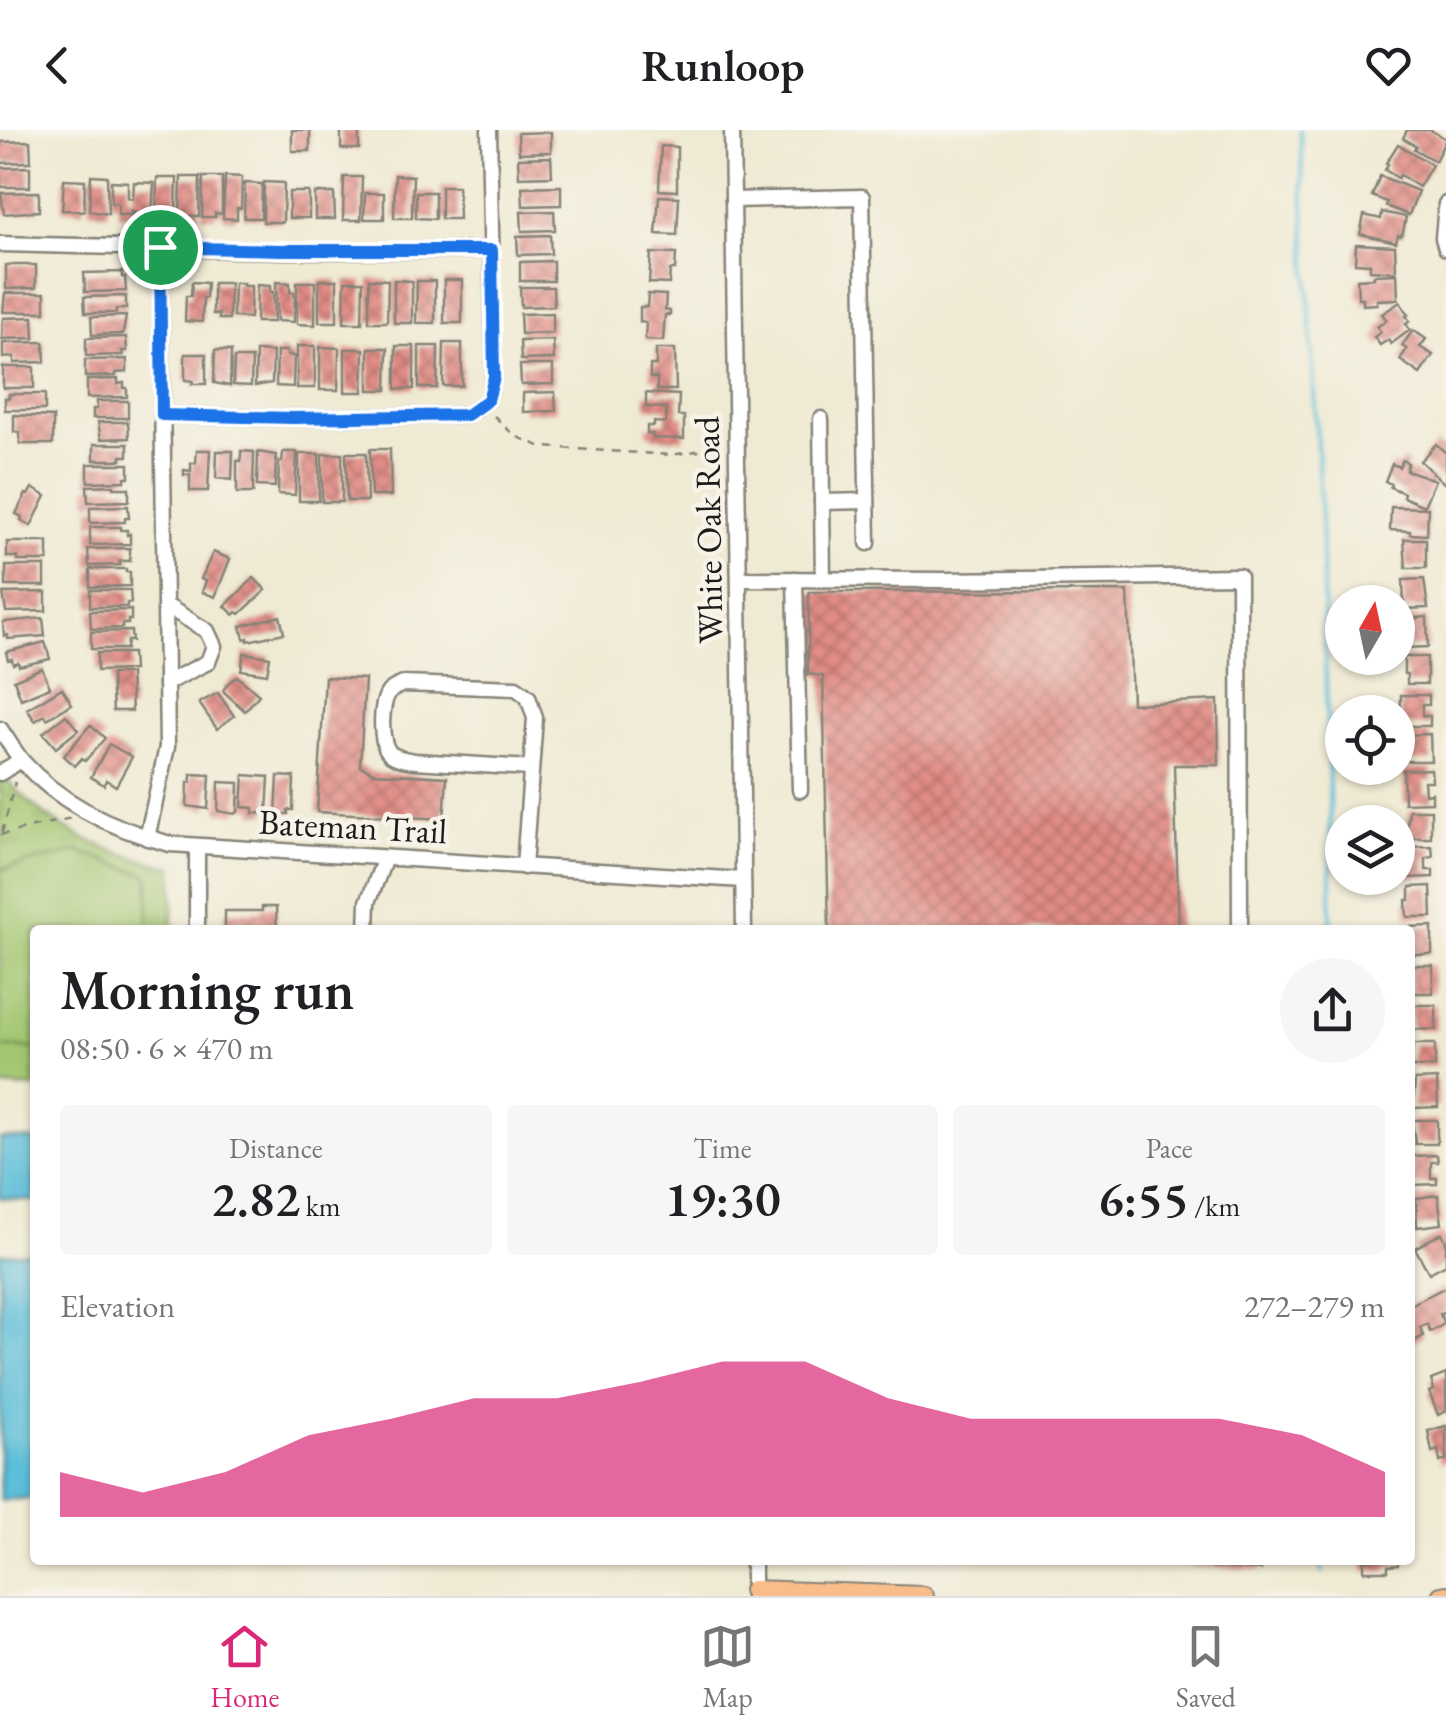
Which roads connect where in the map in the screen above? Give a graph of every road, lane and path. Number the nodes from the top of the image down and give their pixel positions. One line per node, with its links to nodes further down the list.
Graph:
1 (490, 130): 8 (street)
2 (732, 130): 3 (street, White Oak Road)
3 (733, 200): 13 (street); 16 (street, White Oak Road)
4 (1446, 204): 7 (street)
5 (0, 244): 6 (street)
6 (160, 247): 8 (street); 10 (street)
7 (1446, 248)
8 (492, 250): 10 (street)
9 (493, 414): 12 (path)
10 (162, 415): 19 (street)
11 (821, 419): 14 (street)
12 (715, 453)
13 (867, 501): 14 (street); 15 (street)
14 (822, 502): 18 (street)
15 (868, 543)
16 (738, 579): 17 (street); 32 (street, White Oak Road)
17 (795, 579): 18 (street); 25 (street)
18 (823, 579): 36 (street)
19 (165, 605): 20 (street); 20 (street)
20 (166, 682): 28 (street)
21 (0, 728): 22 (street, Bateman Trail)
22 (21, 760): 24 (street); 26 (street, Bateman Trail); 27 (path)
23 (531, 768): 23 (street); 31 (street)
24 (0, 774)
25 (800, 790)
26 (88, 814): 27 (path); 28 (street, Bateman Trail)
27 (1, 835)
28 (147, 838): 29 (street, Bateman Trail)
29 (196, 847): 30 (street, Bateman Trail); 33 (street)
30 (385, 858): 31 (street, Bateman Trail); 34 (street)
31 (524, 867): 32 (street, Bateman Trail)
32 (743, 880): 35 (street, White Oak Road)
33 (197, 925)
34 (366, 925)
35 (744, 925)
36 (1240, 925)
37 (753, 1565): 38 (street)
38 (753, 1593): 39 (main road)
39 (924, 1596)

